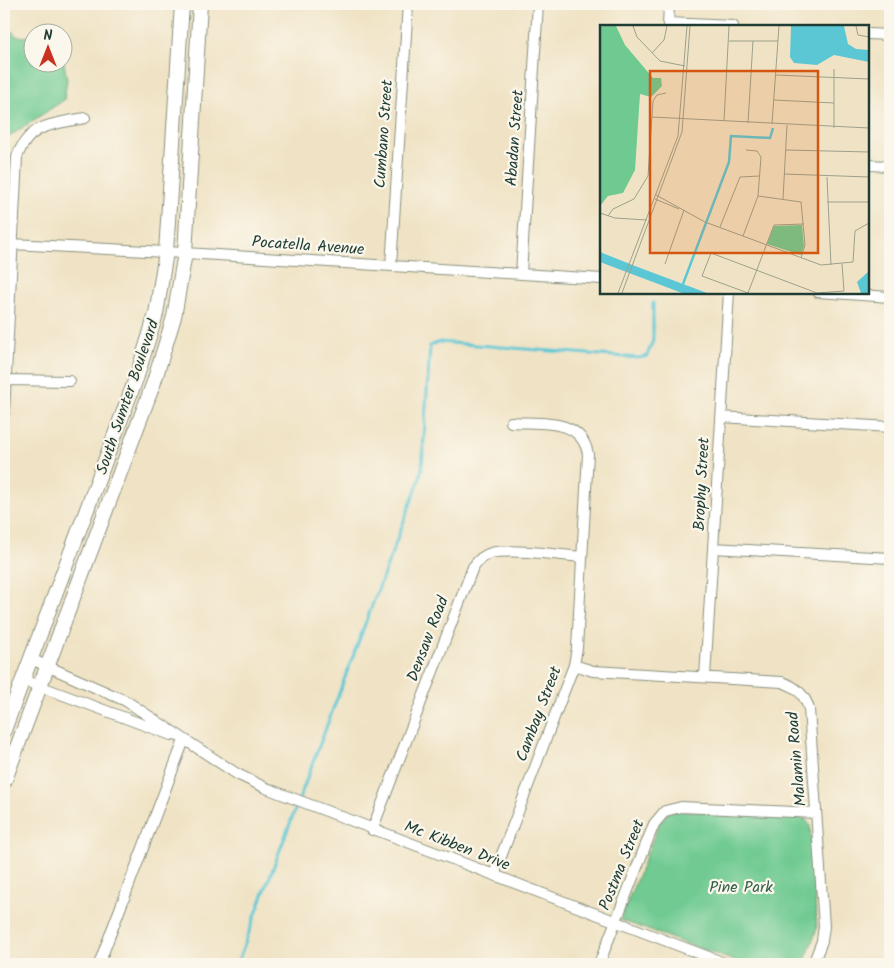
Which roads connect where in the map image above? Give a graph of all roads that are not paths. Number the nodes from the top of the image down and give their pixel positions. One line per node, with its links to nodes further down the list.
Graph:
1 (182, 4): 14 (main road, South Sumter Boulevard)
2 (200, 4): 15 (main road, South Sumter Boulevard)
3 (408, 4): 16 (street, Cumbano Street)
4 (538, 4): 17 (street, Abadan Street)
5 (669, 4): 6 (street)
6 (668, 24): 7 (street)
7 (700, 25)
8 (869, 34): 9 (street)
9 (890, 35)
10 (85, 118): 13 (street)
11 (869, 165): 12 (street)
12 (890, 166)
13 (12, 244): 14 (street, Pocatella Avenue); 22 (street)
14 (166, 252): 15 (street, Pocatella Avenue); 31 (main road, South Sumter Boulevard)
15 (185, 253): 16 (street, Pocatella Avenue); 33 (main road, South Sumter Boulevard)
16 (391, 266): 17 (street, Pocatella Avenue)
17 (521, 274): 18 (street, Pocatella Avenue)
18 (600, 279)
19 (729, 294): 25 (street, Brophy Street)
20 (847, 294): 21 (street)
21 (890, 297)
22 (6, 380): 23 (street); 24 (street)
23 (70, 381)
24 (4, 414)
25 (721, 417): 27 (street); 28 (street, Brophy Street)
26 (511, 422): 29 (street, Cambay Street)
27 (890, 427)
28 (714, 548): 30 (street); 34 (street, Brophy Street)
29 (582, 557): 32 (street, Cambay Street); 41 (street, Densaw Road)
30 (890, 558)
31 (31, 659): 33 (street, Mc Kibben Drive); 35 (main road, South Sumter Boulevard)
32 (574, 665): 34 (street, Malamin Road); 42 (street, Cambay Street)
33 (48, 666): 36 (main road, South Sumter Boulevard); 38 (street, Mc Kibben Drive)
34 (705, 677): 40 (street, Malamin Road)
35 (23, 680): 36 (street, Mc Kibben Drive); 37 (main road, South Sumter Boulevard)
36 (40, 687): 38 (street, Mc Kibben Drive); 39 (main road, South Sumter Boulevard)
37 (4, 730)
38 (184, 740): 41 (street, Mc Kibben Drive); 44 (street)
39 (4, 782)
40 (816, 813): 43 (street, Postma Street); 47 (street, Malamin Road)
41 (372, 830): 42 (street, Mc Kibben Drive)
42 (494, 875): 43 (street, Mc Kibben Drive)
43 (615, 922): 45 (street, Postma Street); 46 (street, Mc Kibben Drive)
44 (99, 964)
45 (599, 964)
46 (727, 964)
47 (813, 964)

